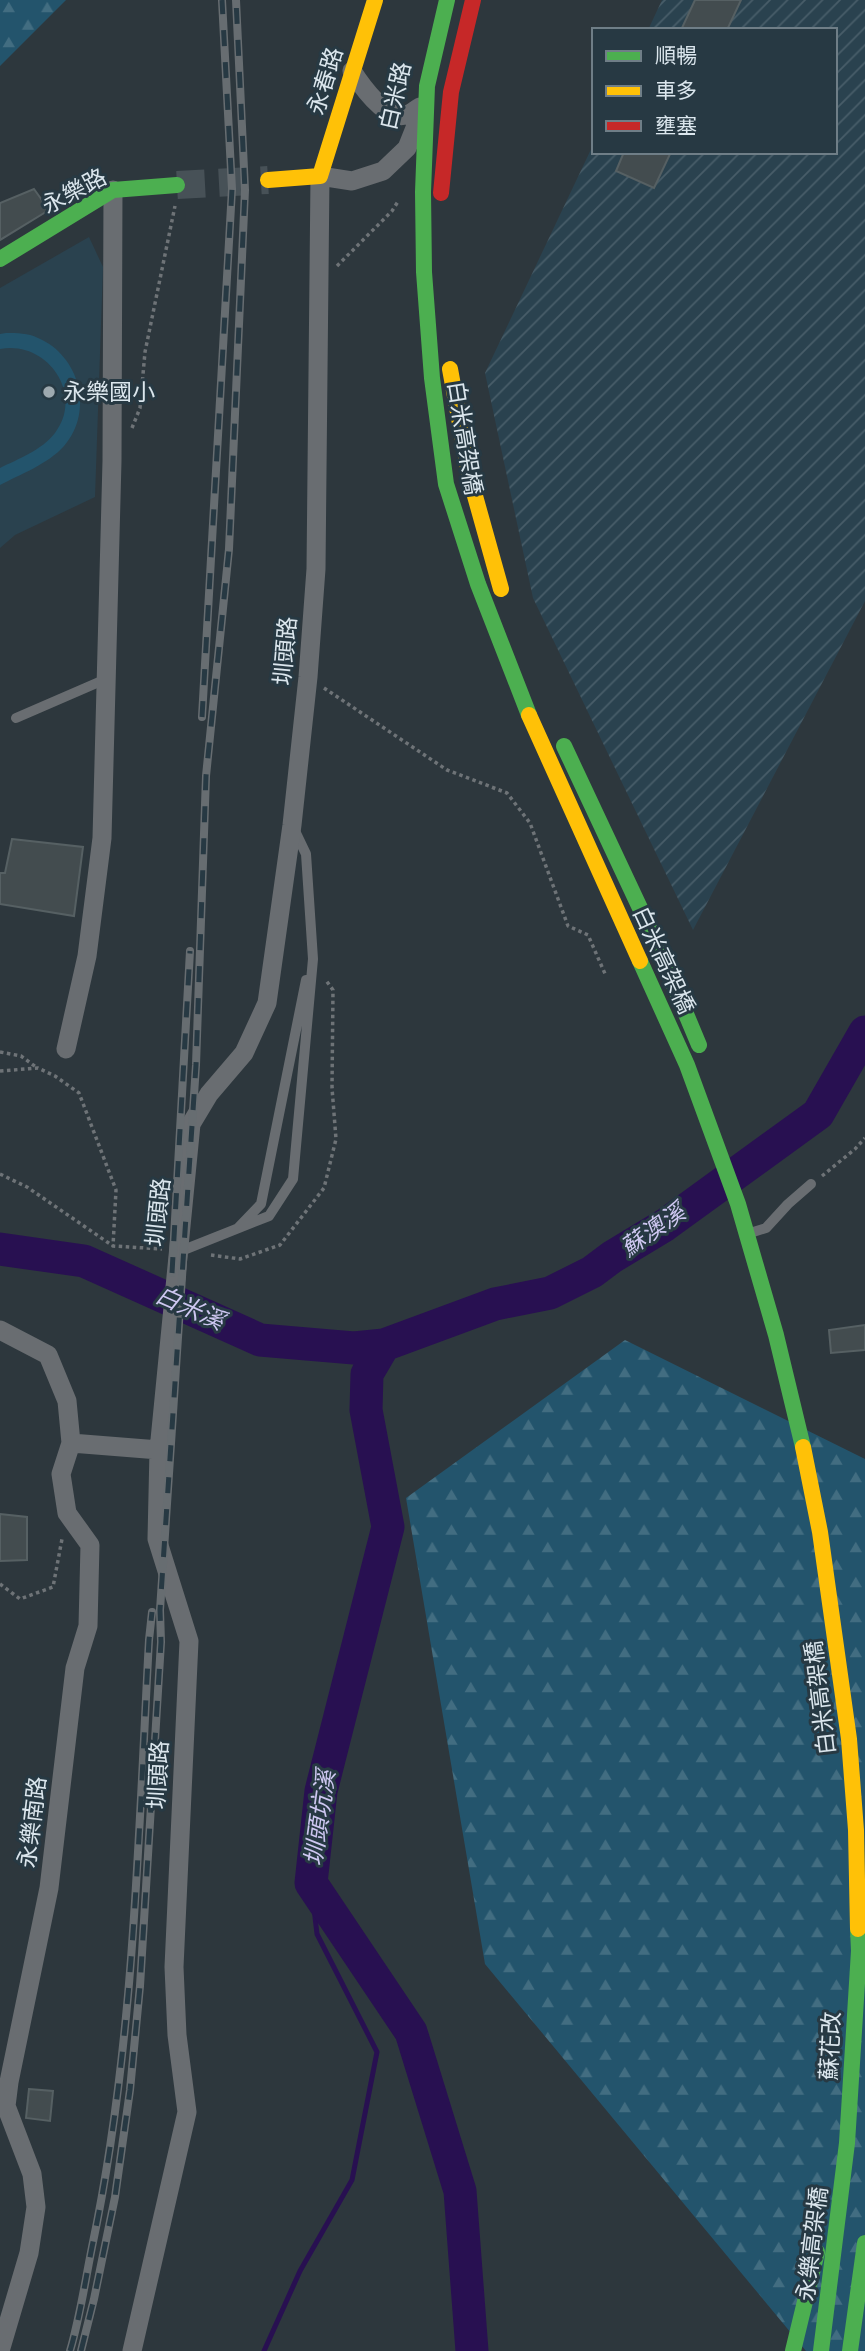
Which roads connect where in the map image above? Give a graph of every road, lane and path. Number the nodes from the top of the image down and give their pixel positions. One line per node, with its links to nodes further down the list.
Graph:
1 (375, 0): 5 (main road, 永春路)
2 (441, 0): 6 (street, 白米路)
3 (447, 0): 33 (main road, 白米高架橋)
4 (473, 0): 11 (main road)
5 (352, 71): 6 (street); 7 (main road, 永春路)
6 (420, 107): 7 (street, 白米路)
7 (320, 176): 8 (main road); 16 (street, 圳頭路)
8 (268, 180)
9 (177, 189): 10 (main road, 永樂路); 14 (path)
10 (113, 190): 12 (main road, 永樂路); 17 (street)
11 (441, 205)
12 (0, 259)
13 (449, 359): 15 (main road, 白米高架橋)
14 (131, 430)
15 (505, 600)
16 (308, 677): 20 (street, 圳頭路); 22 (path)
17 (106, 679): 18 (lane); 23 (street)
18 (16, 718)
19 (558, 732): 25 (main road, 白米高架橋)
20 (292, 825): 21 (lane); 39 (street, 圳頭路)
21 (313, 959): 32 (lane); 32 (lane); 36 (path)
22 (606, 976)
23 (66, 1049)
24 (0, 1052): 26 (path)
25 (705, 1059)
26 (38, 1068): 27 (path); 35 (path)
27 (0, 1071)
28 (865, 1138): 30 (path)
29 (0, 1174): 35 (path)
30 (811, 1184): 34 (lane)
31 (760, 1208): 34 (main road)
32 (235, 1230): 36 (lane)
33 (747, 1234): 34 (lane); 42 (main road, 白米高架橋)
34 (767, 1235)
35 (113, 1245): 36 (path)
36 (181, 1251)
37 (0, 1330): 38 (street, 永樂南路)
38 (71, 1443): 39 (street); 40 (street, 永樂南路)
39 (159, 1450): 46 (street, 圳頭路)
40 (66, 1513): 41 (path); 45 (street, 永樂南路)
41 (0, 1584)
42 (859, 1951): 43 (main road, 蘇花改)
43 (847, 2144): 47 (main road); 48 (main road, 永樂高架橋)
44 (865, 2243): 49 (main road)
45 (0, 2351)
46 (132, 2351)
47 (793, 2351)
48 (821, 2351)
49 (850, 2351)

